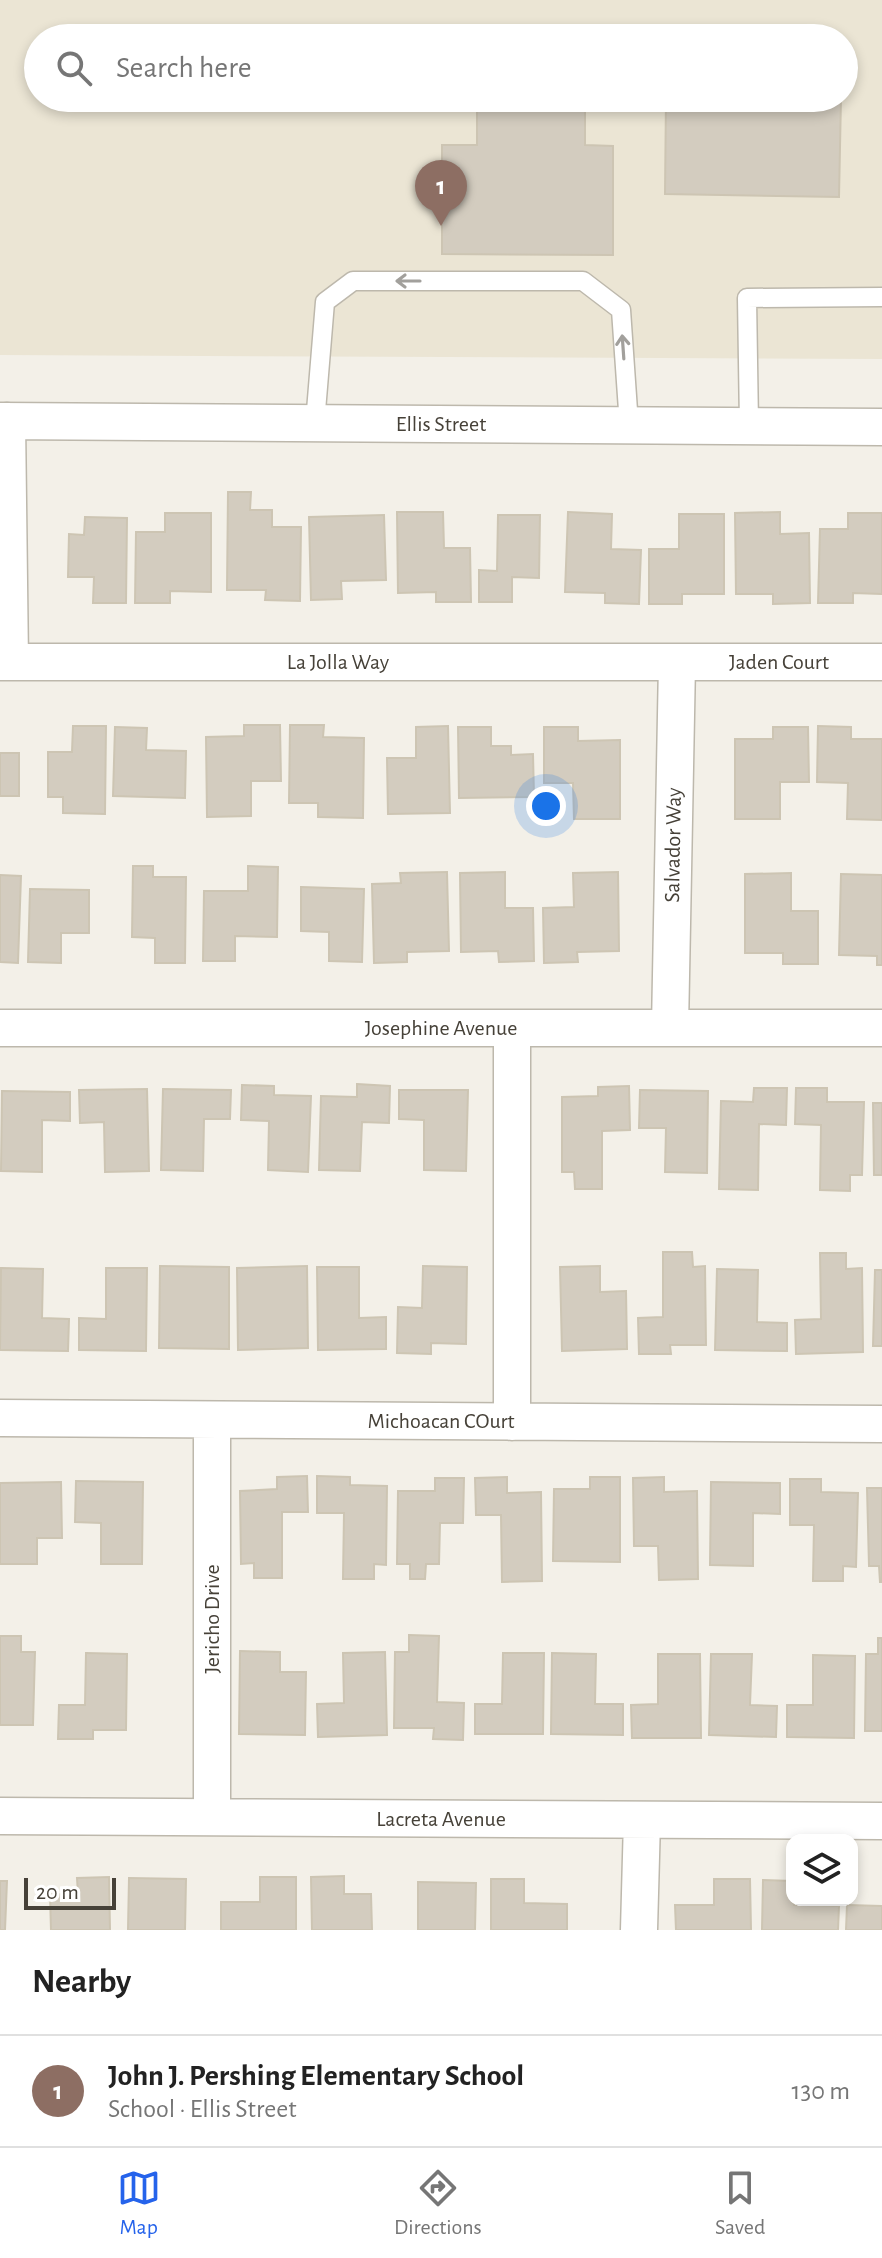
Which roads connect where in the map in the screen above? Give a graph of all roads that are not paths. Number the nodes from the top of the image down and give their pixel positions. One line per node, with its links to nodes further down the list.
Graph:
1 (882, 297): 5 (lane)
2 (3, 421): 3 (street, Ellis Street); 7 (street)
3 (315, 423): 4 (street, Ellis Street); 4 (lane, one-way to 3)
4 (629, 425): 5 (street, Ellis Street)
5 (749, 425): 6 (street, Ellis Street)
6 (882, 427)
7 (5, 662): 9 (street, La Jolla Way)
8 (882, 662): 9 (street, Jaden Court)
9 (677, 663): 12 (street, Salvador Way)
10 (0, 1028): 11 (street, Josephine Avenue)
11 (512, 1028): 12 (street, Josephine Avenue); 16 (street)
12 (670, 1028): 13 (street, Josephine Avenue)
13 (882, 1028)
14 (0, 1418): 15 (street, Michoacan COurt)
15 (212, 1420): 16 (street, Michoacan COurt); 19 (street, Jericho Drive)
16 (512, 1422): 17 (street, Michoacan COurt)
17 (882, 1424)
18 (0, 1816): 19 (street, Lacreta Avenue)
19 (212, 1817): 20 (street, Lacreta Avenue)
20 (642, 1820): 21 (street, Lacreta Avenue); 22 (street)
21 (882, 1821)
22 (639, 1930)

